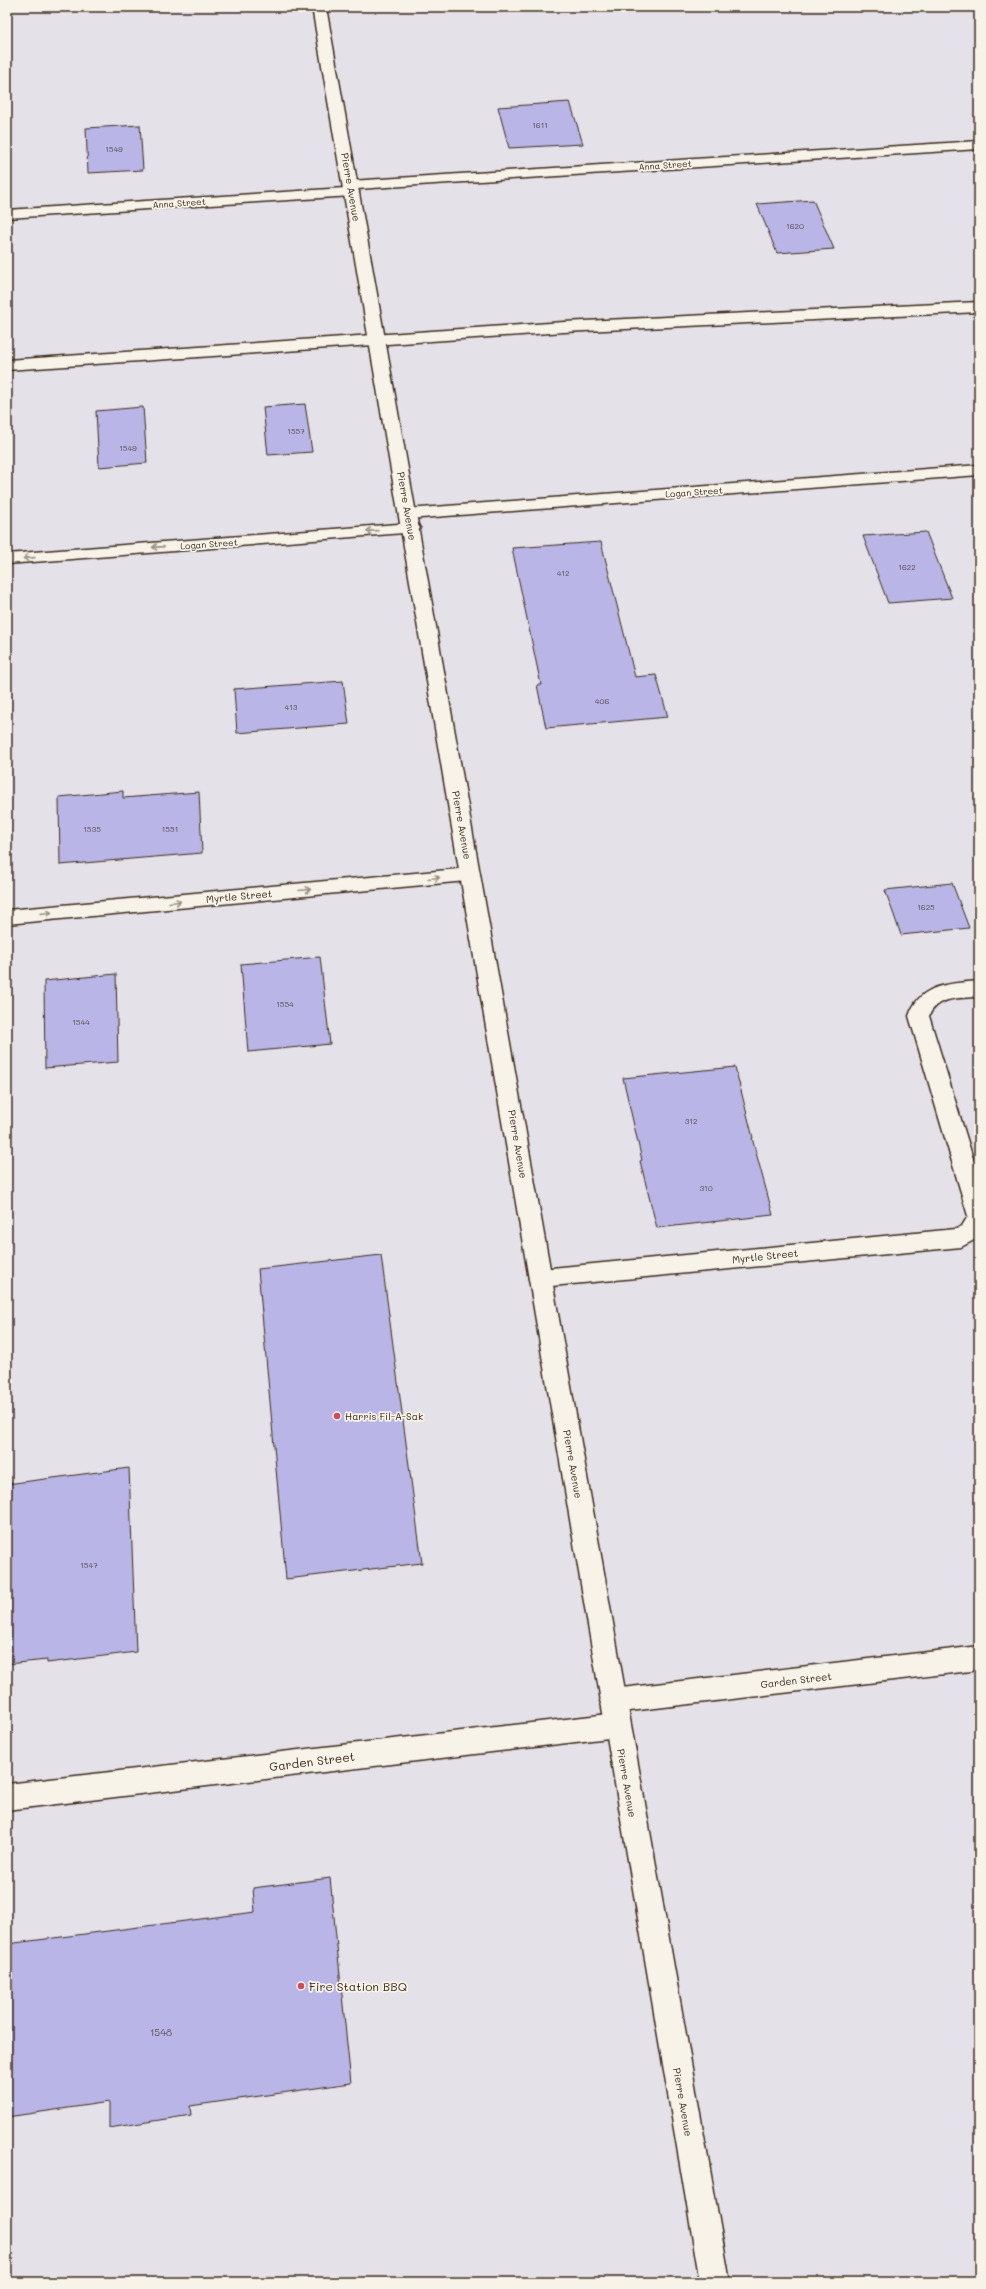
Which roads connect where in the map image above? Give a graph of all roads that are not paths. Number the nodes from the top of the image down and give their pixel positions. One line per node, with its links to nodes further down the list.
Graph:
1 (319, 7): 3 (street, Pierre Avenue)
2 (979, 145): 3 (street, Anna Street)
3 (351, 188): 4 (street, Anna Street); 6 (street, Pierre Avenue)
4 (7, 214)
5 (979, 307): 6 (street)
6 (378, 340): 7 (street); 9 (street, Pierre Avenue)
7 (7, 366)
8 (979, 470): 9 (street, Logan Street)
9 (409, 521): 10 (street, Logan Street, one-way to 10); 11 (street, Pierre Avenue)
10 (7, 559)
11 (470, 875): 12 (street, Myrtle Street, one-way to 11); 15 (street, Pierre Avenue)
12 (7, 917)
13 (979, 989): 14 (street, Myrtle Street)
14 (978, 1220): 15 (street, Myrtle Street)
15 (541, 1278): 17 (street, Pierre Avenue)
16 (979, 1658): 17 (street, Garden Street)
17 (615, 1713): 18 (street, Garden Street); 19 (street, Pierre Avenue)
18 (7, 1797)
19 (715, 2282)

